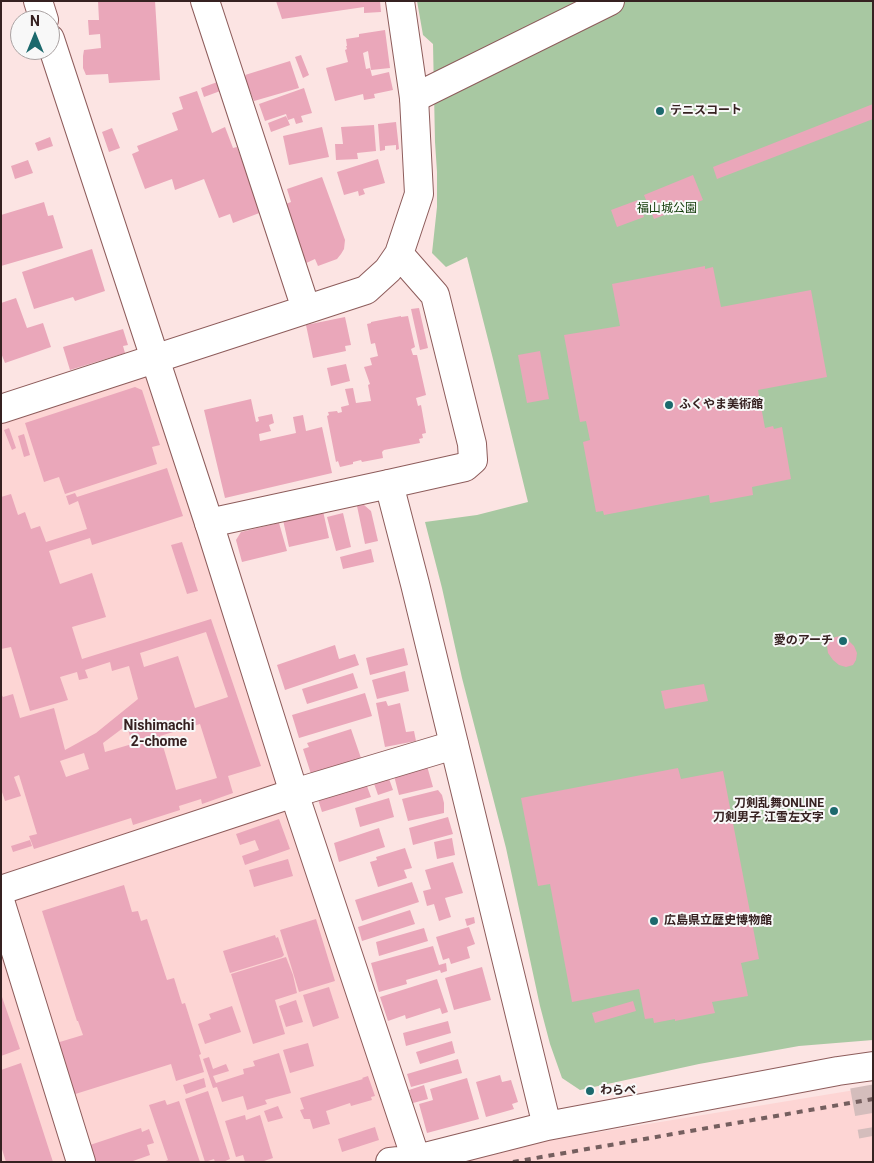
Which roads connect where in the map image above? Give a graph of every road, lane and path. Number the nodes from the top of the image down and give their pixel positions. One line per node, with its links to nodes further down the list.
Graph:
1 (206, 1): 7 (street)
2 (400, 1): 5 (street)
3 (610, 1): 5 (street)
4 (57, 60): 8 (street)
5 (414, 98): 6 (street)
6 (399, 254): 7 (street); 10 (street)
7 (306, 309): 8 (street)
8 (155, 358): 9 (street); 11 (street)
9 (1, 409)
10 (389, 484): 11 (street); 12 (street)
11 (209, 523): 13 (street)
12 (454, 745): 13 (street); 17 (street)
13 (294, 793): 14 (street); 18 (street)
14 (1, 890)
15 (1, 904): 19 (street)
16 (866, 1073): 17 (street)
17 (547, 1126): 18 (street)
18 (417, 1161): 20 (street)
19 (81, 1162)
20 (390, 1162)

